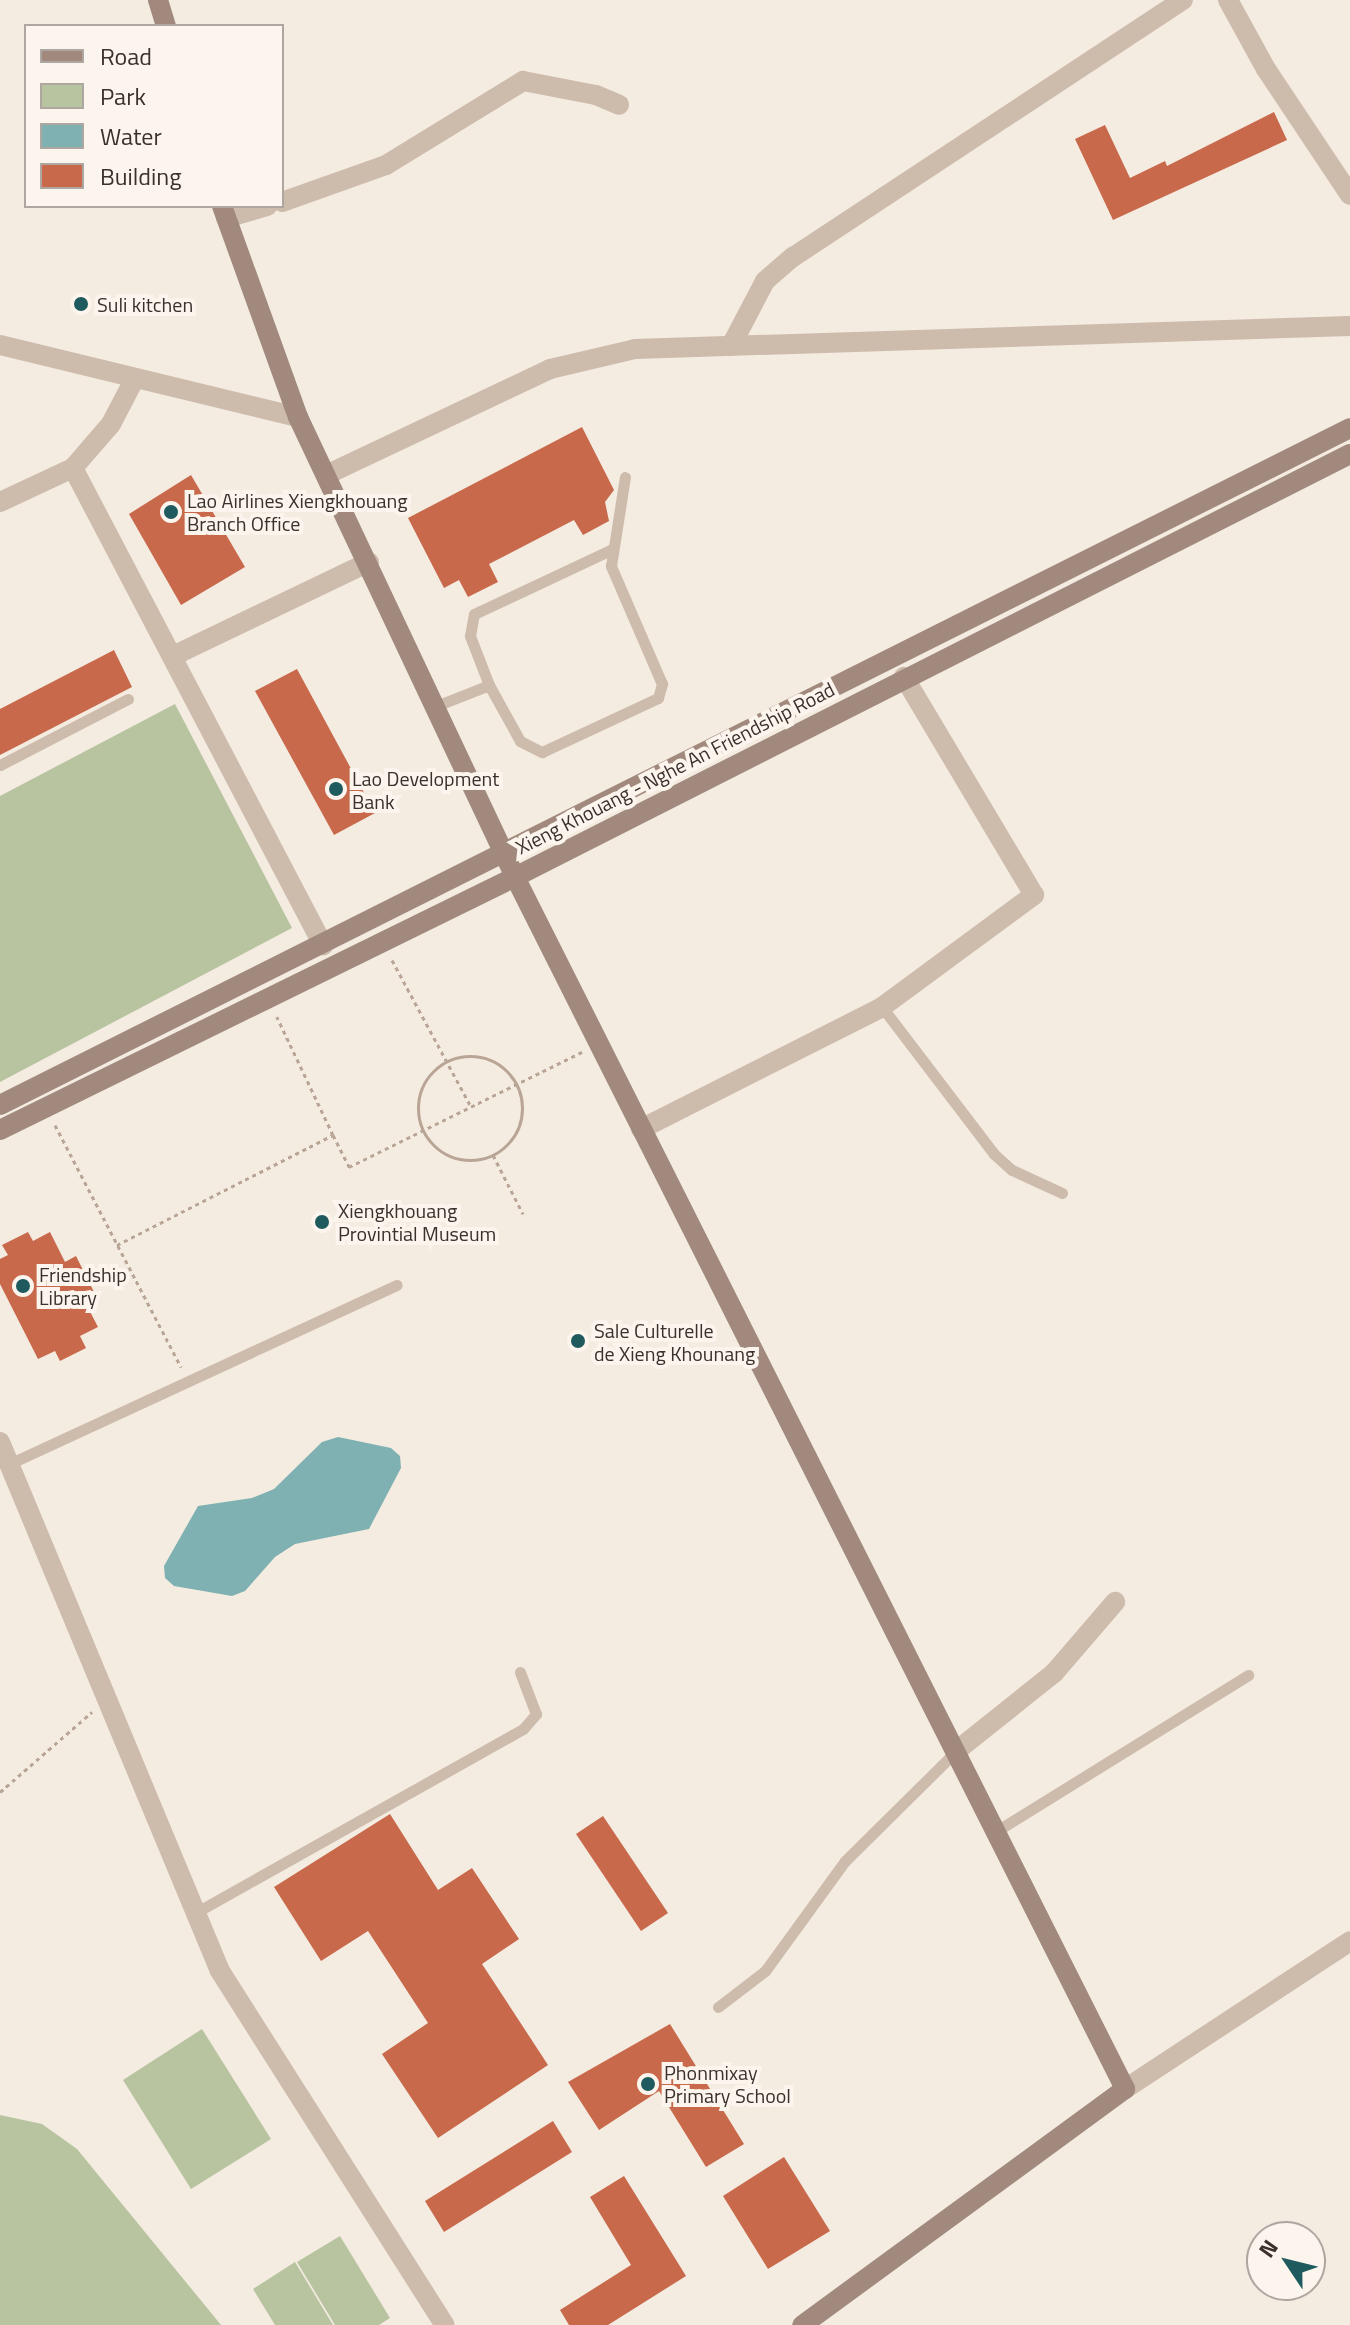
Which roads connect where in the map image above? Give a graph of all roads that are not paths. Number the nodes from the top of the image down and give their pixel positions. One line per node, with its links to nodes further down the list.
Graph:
1 (158, 0): 4 (street)
2 (1183, 0): 12 (street)
3 (1228, 0): 6 (street)
4 (165, 24)
5 (619, 105): 7 (street)
6 (1350, 195)
7 (284, 201)
8 (253, 208): 9 (street)
9 (224, 212): 14 (street)
10 (1350, 326): 12 (street)
11 (0, 345): 13 (street)
12 (731, 346): 18 (street)
13 (134, 380): 14 (street); 17 (street)
14 (298, 417): 18 (street)
15 (1350, 428): 29 (street, Xieng Khouang - Nghe An Friendship Road)
16 (1350, 454): 24 (street, Xieng Khouang - Nghe An Friendship Road)
17 (73, 468): 20 (street); 23 (street)
18 (326, 475): 22 (street)
19 (625, 477): 21 (lane)
20 (0, 502)
21 (613, 549): 25 (lane); 25 (lane)
22 (369, 562): 23 (street); 27 (street)
23 (175, 655): 31 (street)
24 (904, 677): 30 (street, Xieng Khouang - Nghe An Friendship Road); 32 (street)
25 (489, 685): 27 (lane)
26 (128, 699): 28 (lane)
27 (436, 706): 29 (street)
28 (0, 765)
29 (505, 853): 30 (street); 31 (street, Xieng Khouang - Nghe An Friendship Road)
30 (515, 877): 34 (street); 35 (street, Xieng Khouang - Nghe An Friendship Road)
31 (323, 945): 33 (street, Xieng Khouang - Nghe An Friendship Road)
32 (882, 1007): 34 (street); 36 (lane)
33 (0, 1105)
34 (641, 1129): 43 (street)
35 (0, 1130)
36 (1062, 1193)
37 (397, 1285): 39 (lane)
38 (0, 1442): 39 (street)
39 (9, 1464): 45 (street)
40 (1115, 1602): 43 (street)
41 (520, 1672): 45 (lane)
42 (1248, 1675): 44 (lane)
43 (955, 1752): 44 (street); 47 (lane)
44 (995, 1832): 48 (street)
45 (195, 1913): 49 (street)
46 (1350, 1941): 48 (street)
47 (718, 2007)
48 (1125, 2089): 50 (street)
49 (445, 2325)
50 (802, 2325)

